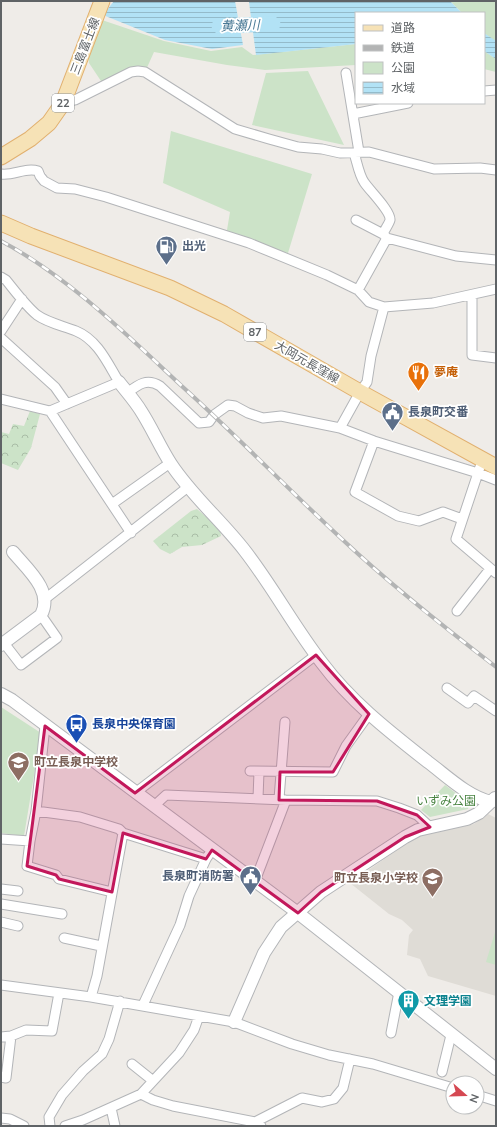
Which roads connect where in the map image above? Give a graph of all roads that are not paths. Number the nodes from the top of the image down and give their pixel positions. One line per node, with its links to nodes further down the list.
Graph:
1 (102, 1): 5 (main road, 三島富士線 / 22)
2 (346, 73): 7 (street)
3 (496, 90): 4 (street)
4 (485, 91)
5 (63, 103): 8 (street); 9 (main road, 三島富士線 / 22)
6 (403, 104): 7 (street)
7 (353, 114): 8 (street)
8 (357, 152): 10 (street); 14 (street)
9 (1, 157)
10 (496, 170)
11 (1, 174): 17 (street)
12 (356, 220): 14 (street)
13 (1, 223): 26 (main road, 大岡元長窪線 / 87)
14 (385, 236): 15 (street); 17 (street)
15 (496, 260)
16 (1, 277): 20 (street)
17 (358, 290): 21 (street)
18 (496, 290): 19 (street)
19 (472, 295): 21 (street); 24 (street)
20 (22, 299): 22 (street); 25 (street)
21 (384, 307): 26 (street)
22 (1, 331)
23 (1, 338): 29 (street)
24 (496, 358)
25 (119, 382): 27 (street); 29 (street)
26 (360, 392): 31 (street); 34 (main road, 大岡元長窪線 / 87)
27 (127, 393): 31 (street); 33 (street)
28 (1, 399): 30 (street)
29 (67, 404): 30 (street)
30 (50, 411): 37 (street)
31 (340, 428): 32 (street)
32 (374, 441): 34 (street); 38 (street)
33 (170, 463): 36 (street); 37 (street)
34 (486, 467): 35 (street); 38 (street)
35 (496, 480)
36 (188, 487): 39 (street); 46 (street)
37 (112, 504): 39 (street)
38 (462, 519): 41 (street)
39 (131, 533): 42 (street)
40 (13, 552): 42 (street)
41 (493, 571): 43 (street)
42 (45, 599): 44 (street)
43 (457, 611)
44 (41, 615): 45 (street); 45 (street)
45 (2, 644)
46 (316, 655): 50 (street); 54 (street)
47 (447, 688): 49 (street)
48 (1, 694): 52 (street)
49 (496, 711)
50 (370, 714): 53 (street); 57 (street)
51 (284, 722): 53 (street)
52 (45, 726): 54 (street); 59 (street)
53 (280, 772): 55 (street); 56 (street)
54 (135, 793): 58 (street)
55 (258, 798): 56 (street); 58 (street)
56 (282, 800): 60 (street); 66 (street)
57 (494, 800): 60 (street)
58 (154, 806): 65 (street)
59 (36, 810): 61 (street); 63 (street)
60 (430, 827): 71 (street)
61 (123, 833): 65 (street); 69 (street)
62 (1, 839): 63 (street); 64 (street)
63 (30, 840): 69 (street)
64 (1, 842)
65 (209, 855): 66 (street); 82 (street)
66 (255, 881): 71 (street)
67 (1, 888): 68 (street)
68 (18, 891)
69 (112, 892): 76 (street)
70 (1, 904): 72 (street)
71 (298, 913): 84 (street); 86 (street)
72 (62, 914)
73 (1, 922): 74 (street)
74 (18, 926)
75 (64, 938): 76 (street)
76 (101, 946): 79 (street)
77 (1, 985): 78 (street)
78 (59, 993): 79 (street); 87 (street)
79 (92, 997): 81 (street)
80 (398, 998): 85 (street)
81 (120, 1001): 82 (street); 103 (street)
82 (143, 1005): 83 (street)
83 (199, 1016): 84 (street); 94 (street)
84 (234, 1022): 89 (street)
85 (391, 1033)
86 (451, 1035): 91 (street); 92 (street)
87 (11, 1036): 88 (street); 93 (street)
88 (1, 1037)
89 (350, 1060): 95 (street); 101 (street)
90 (132, 1064): 94 (street)
91 (496, 1070)
92 (442, 1072)
93 (1, 1078)
94 (152, 1080): 96 (street)
95 (445, 1086)
96 (141, 1094): 99 (street); 101 (street)
97 (485, 1098): 98 (street)
98 (496, 1101)
99 (111, 1108): 104 (street); 105 (street)
100 (1, 1118): 102 (street)
101 (258, 1124)
102 (24, 1126)
103 (50, 1126)
104 (65, 1126)
105 (115, 1126)

